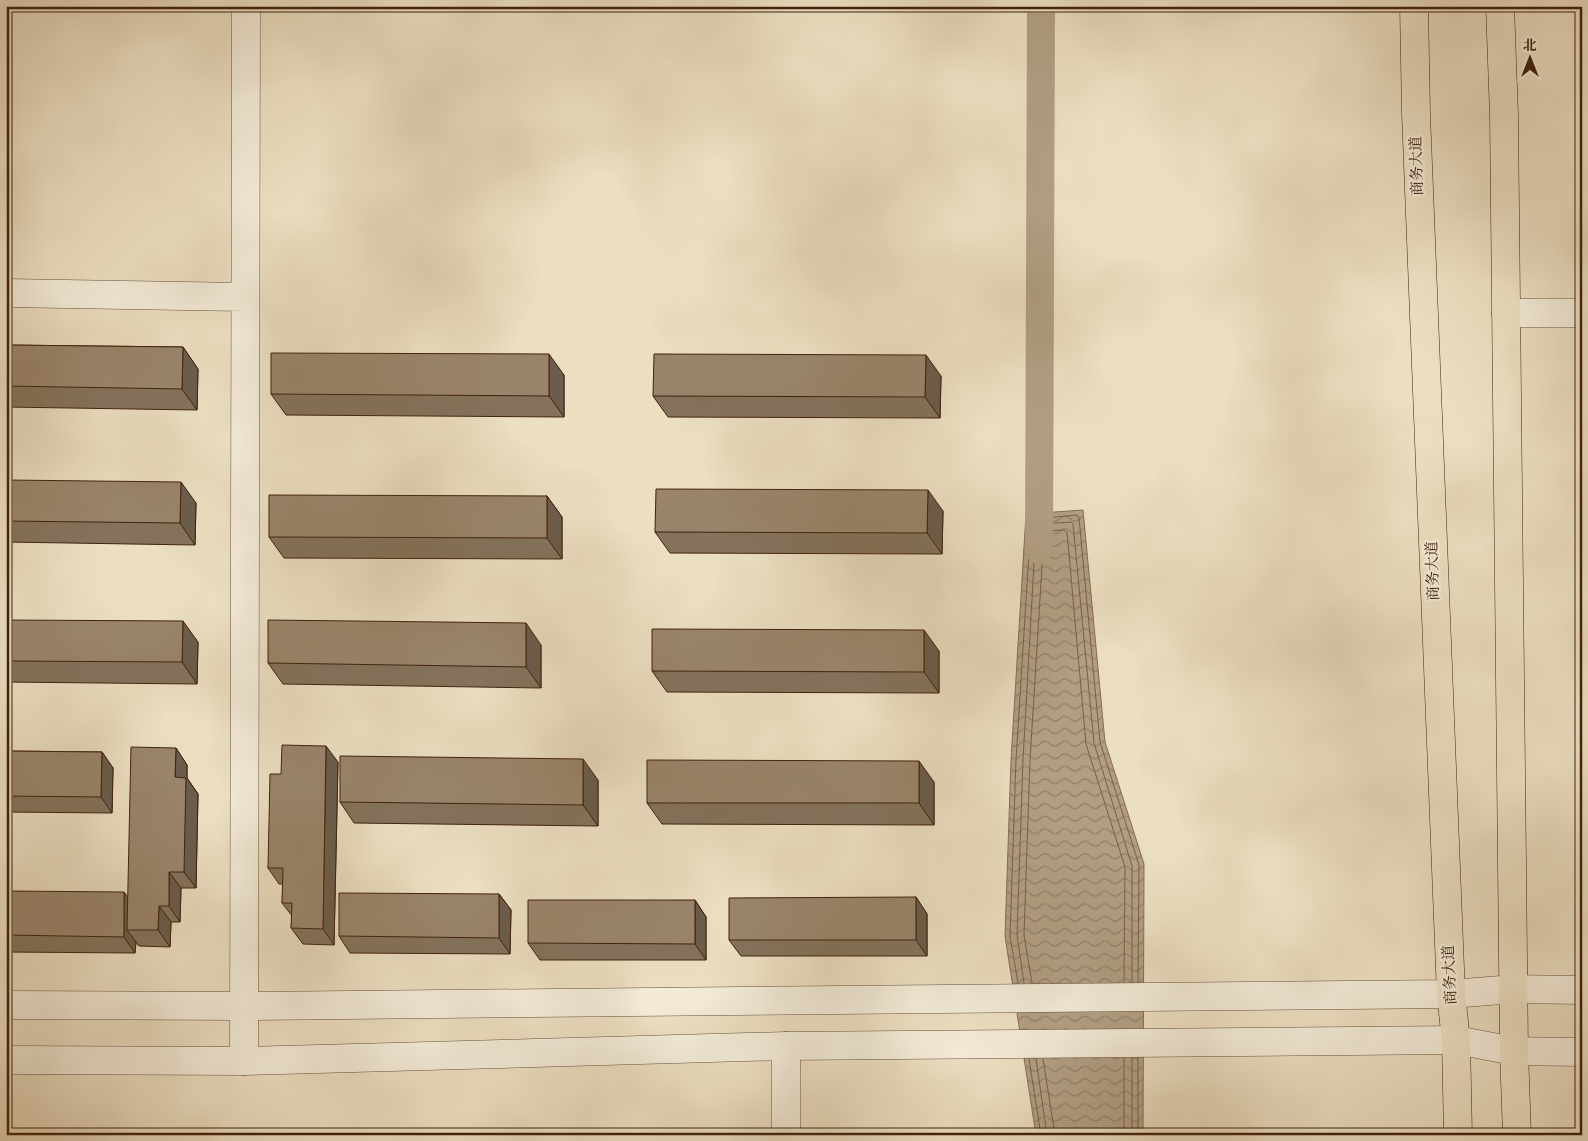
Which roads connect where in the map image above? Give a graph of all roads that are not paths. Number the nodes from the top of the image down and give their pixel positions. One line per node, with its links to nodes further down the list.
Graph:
1 (246, 6): 5 (street)
2 (1414, 6): 10 (main road, 商务大道)
3 (1500, 6): 6 (main road)
4 (6, 293): 5 (street)
5 (244, 297): 12 (street)
6 (1506, 313): 7 (street); 8 (main road)
7 (1582, 313)
8 (1514, 989): 9 (street); 10 (street); 15 (main road)
9 (1582, 990)
10 (1451, 994): 12 (street); 13 (main road, 商务大道)
11 (6, 1005): 12 (street)
12 (244, 1006): 18 (street)
13 (1456, 1040): 14 (street); 15 (street); 20 (main road, 商务大道)
14 (786, 1046): 18 (street); 19 (street)
15 (1514, 1051): 16 (street); 21 (main road)
16 (1582, 1052)
17 (6, 1060): 18 (street)
18 (244, 1061)
19 (786, 1135)
20 (1458, 1135)
21 (1517, 1135)

